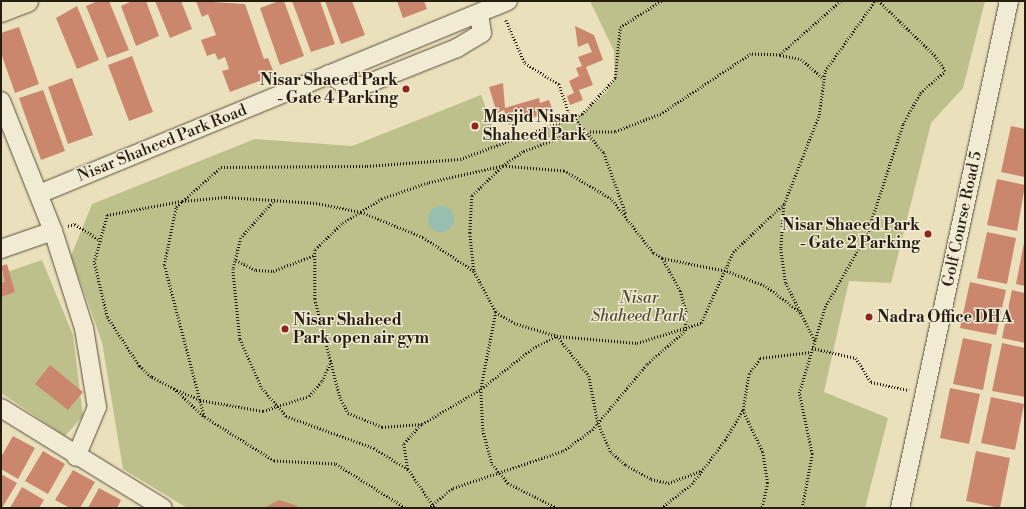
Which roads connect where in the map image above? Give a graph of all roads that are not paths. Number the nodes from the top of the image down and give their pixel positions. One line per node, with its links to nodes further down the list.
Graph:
1 (27, 1): 4 (main road)
2 (1009, 1): 14 (street, Golf Course Road 5)
3 (504, 2): 5 (street, Nisar Shaheed Park Road)
4 (1, 11)
5 (479, 13): 6 (street, Nisar Shaheed Park Road); 6 (street)
6 (329, 74): 8 (street, Nisar Shaheed Park Road)
7 (1, 101): 8 (street)
8 (39, 194): 9 (street)
9 (53, 231): 10 (street); 12 (street)
10 (1, 249)
11 (3, 414): 12 (street)
12 (76, 457): 13 (street)
13 (163, 508)
14 (900, 508)

